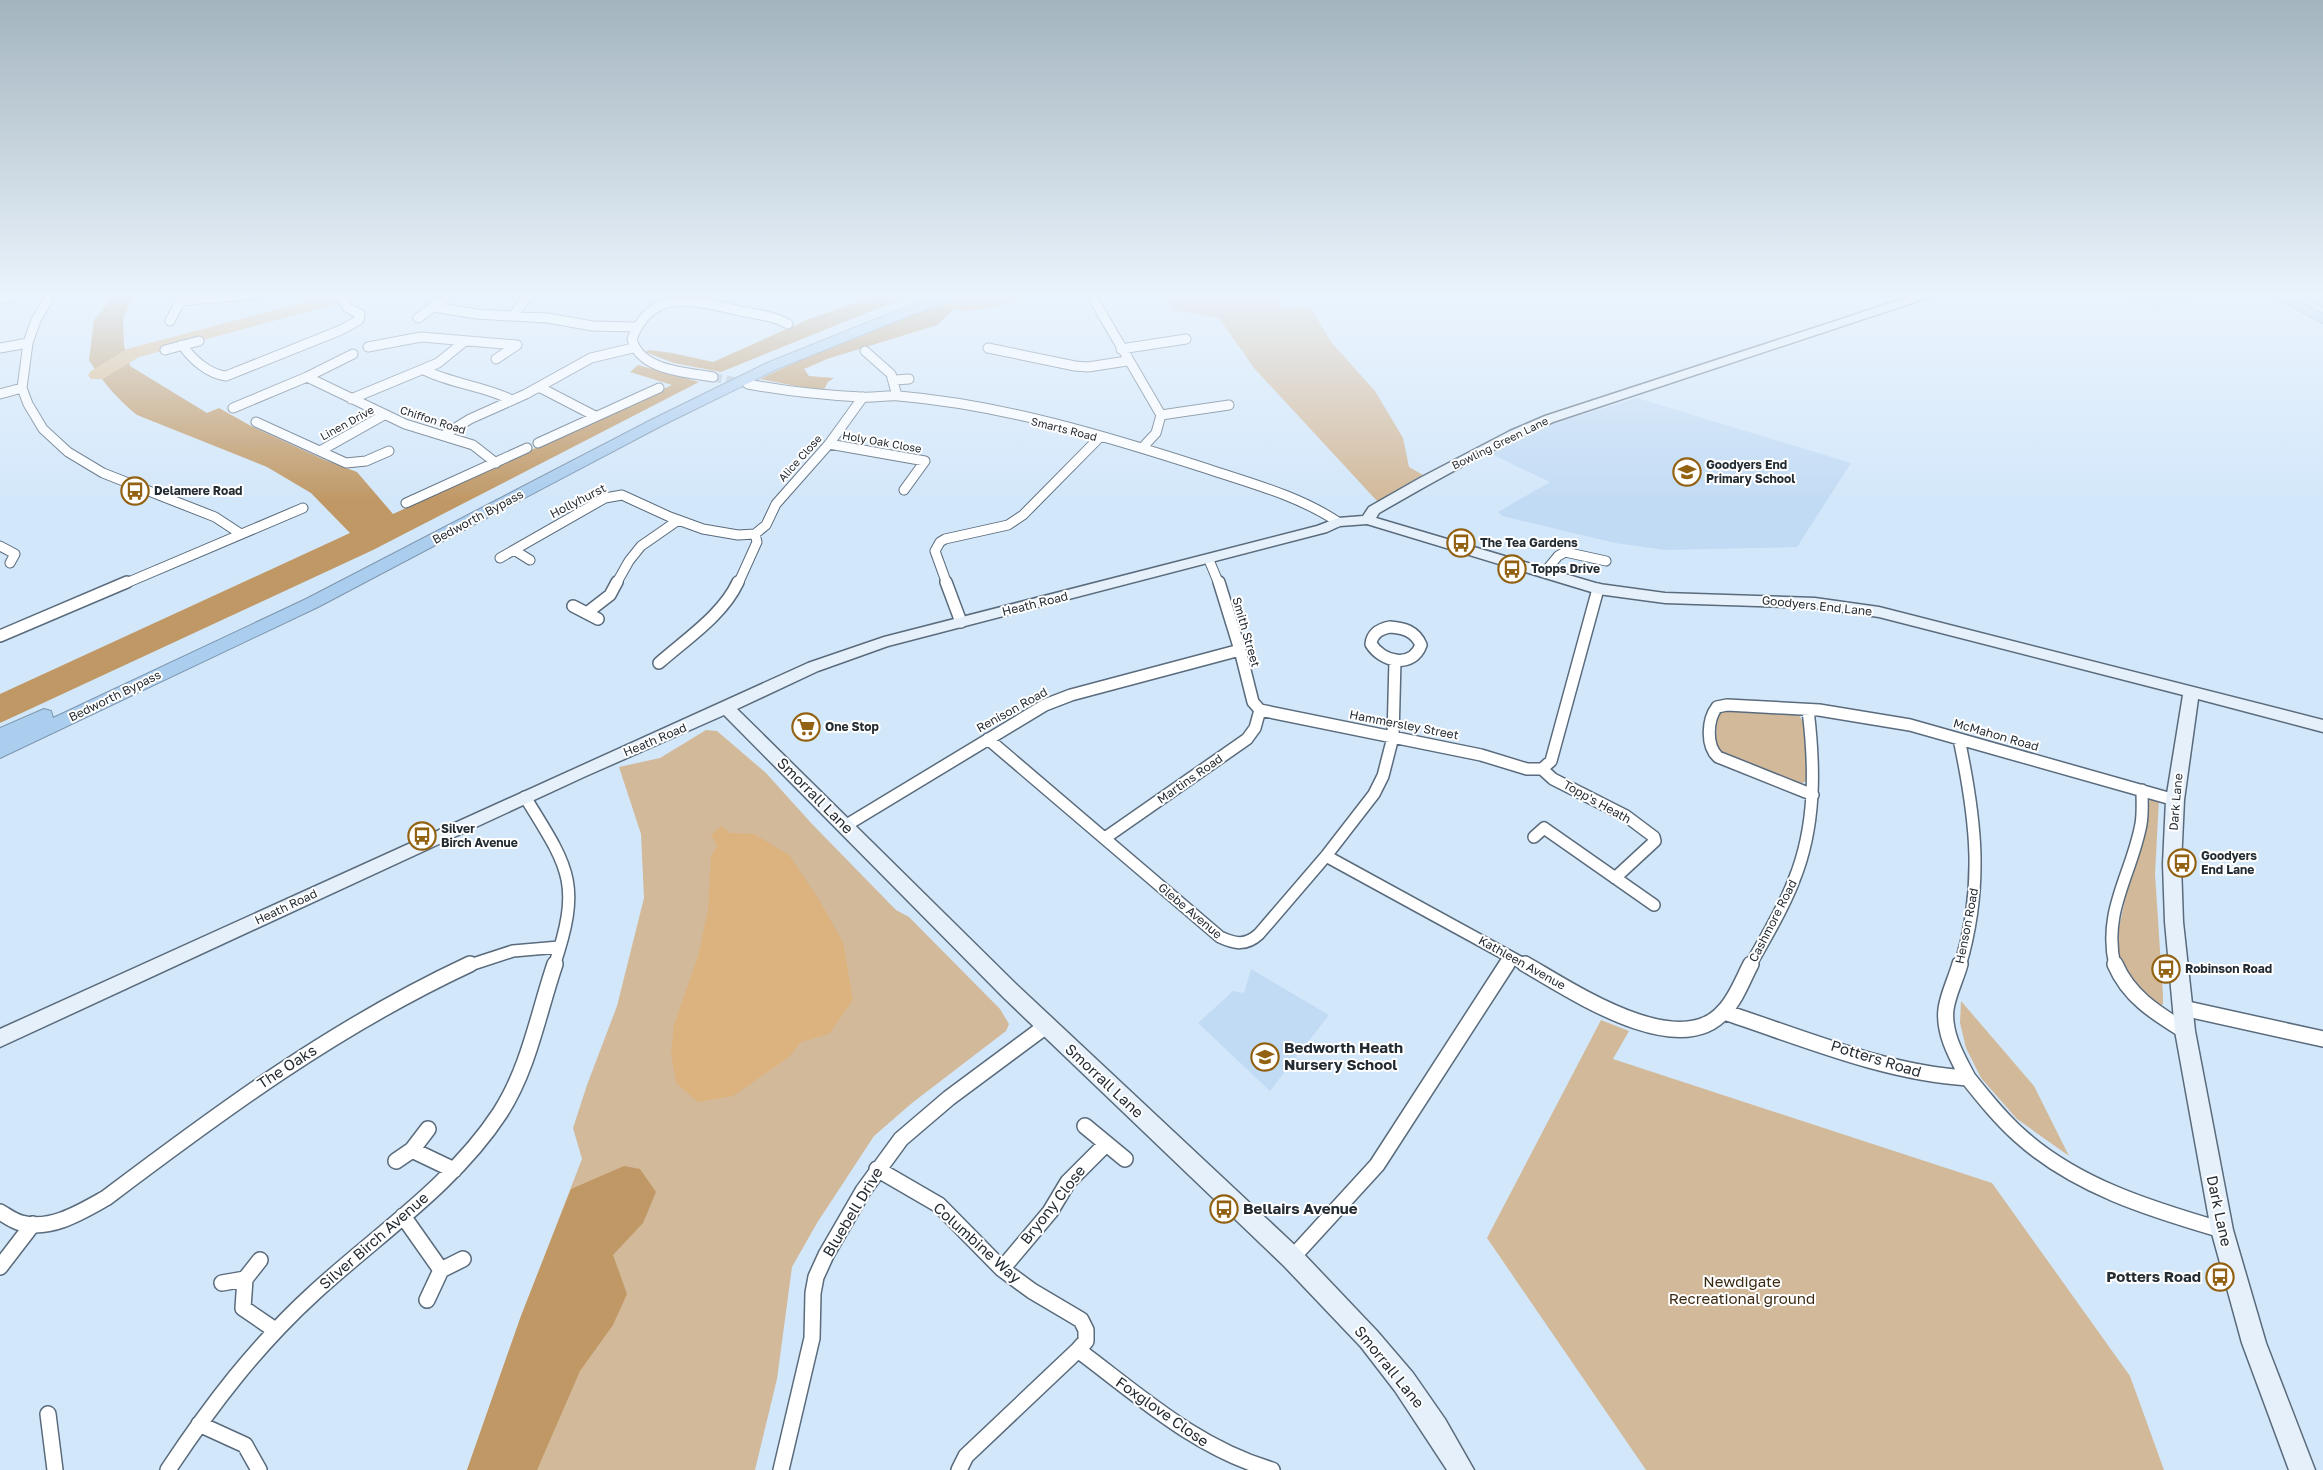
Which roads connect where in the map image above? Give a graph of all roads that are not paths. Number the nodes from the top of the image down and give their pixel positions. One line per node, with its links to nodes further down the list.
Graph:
1 (25, 363): 21 (street)
2 (199, 363): 3 (street)
3 (259, 363)
4 (336, 363): 15 (street)
5 (438, 363): 14 (street)
6 (583, 363): 20 (street)
7 (652, 363): 16 (street)
8 (780, 363): 73 (highway, Bedworth Bypass)
9 (880, 363): 18 (street)
10 (1058, 363): 11 (street)
11 (1117, 363)
12 (1128, 363): 31 (street)
13 (1721, 363): 46 (street, Bowling Green Lane)
14 (424, 370): 26 (street); 27 (street)
15 (307, 377): 26 (street, Chiffon Road); 29 (street)
16 (713, 377)
17 (908, 379): 18 (street)
18 (895, 380): 24 (street)
19 (748, 384): 25 (street, Smarts Road)
20 (538, 387): 27 (street); 32 (street)
21 (22, 388): 23 (street); 49 (street)
22 (659, 388): 32 (street)
23 (0, 394)
24 (897, 396): 25 (street, Smarts Road); 35 (street, Smarts Road)
25 (864, 397): 37 (street, Alice Close)
26 (351, 399): 30 (street, Chiffon Road)
27 (512, 400): 34 (street)
28 (1230, 405): 31 (street)
29 (233, 408)
30 (384, 415): 34 (street, Chiffon Road); 40 (street, Linen Drive)
31 (1161, 415): 39 (street)
32 (595, 416): 36 (street)
33 (256, 422): 40 (street, Linen Drive)
34 (444, 435): 42 (street, Chiffon Road)
35 (1100, 437): 39 (street, Smarts Road); 63 (street)
36 (538, 443)
37 (829, 444): 43 (street, Holy Oak Close); 50 (street, Alice Close)
38 (527, 448): 42 (street)
39 (1143, 448): 48 (street, Smarts Road)
40 (320, 450): 41 (street, Linen Drive)
41 (389, 451)
42 (496, 463): 44 (street)
43 (904, 490)
44 (406, 503)
45 (303, 508): 49 (street)
46 (1368, 520): 48 (street); 58 (street, Goodyers End Lane)
47 (677, 521): 50 (street); 52 (street, Hollyhurst); 61 (street)
48 (1338, 522): 55 (street, Heath Road)
49 (241, 534): 64 (street)
50 (755, 534): 67 (street, Alice Close)
51 (0, 546): 57 (street)
52 (514, 550): 53 (street, Hollyhurst); 54 (street)
53 (500, 558)
54 (530, 560)
55 (1209, 560): 63 (street, Heath Road); 65 (street, Smith Street)
56 (1606, 561): 58 (street)
57 (10, 563)
58 (1544, 573): 59 (street, Goodyers End Lane)
59 (1598, 589): 68 (street, Goodyers End Lane); 79 (street)
60 (573, 606): 61 (street)
61 (588, 612): 62 (street)
62 (598, 619)
63 (961, 622): 69 (street, Heath Road)
64 (0, 636)
65 (1240, 650): 70 (street, Smith Street); 76 (street, Renison Road)
66 (1395, 660): 66 (street); 75 (street, Glebe Avenue)
67 (659, 663)
68 (2191, 692): 72 (street, Goodyers End Lane); 83 (street, Dark Lane)
69 (726, 708): 82 (street, Heath Road); 84 (street, Smorrall Lane)
70 (1260, 710): 75 (street, Hammersley Street); 86 (street, Martins Road)
71 (1808, 710): 77 (street, McMahon Road); 81 (street, Cashmore Road); 81 (street)
72 (2323, 726)
73 (29, 730): 74 (highway, Bedworth Bypass); 78 (highway)
74 (0, 735)
75 (1393, 737): 79 (street, Hammersley Street); 87 (street, Glebe Avenue)
76 (988, 739): 84 (street, Renison Road); 86 (street, Glebe Avenue)
77 (1959, 739): 80 (street, McMahon Road); 98 (street, Henson Road)
78 (0, 752)
79 (1542, 769): 88 (street, Topp's Heath)
80 (2142, 790): 83 (street, McMahon Road); 95 (street)
81 (1813, 795): 93 (street, Cashmore Road)
82 (525, 797): 90 (street, Silver Birch Avenue); 96 (street, Heath Road)
83 (2175, 800): 92 (street, Dark Lane)
84 (845, 826): 94 (street, Smorrall Lane)
85 (1534, 837): 88 (street)
86 (1105, 838): 87 (street, Glebe Avenue)
87 (1326, 856): 91 (street, Kathleen Avenue)
88 (1615, 878): 89 (street)
89 (1654, 904)
90 (560, 947): 106 (street, Silver Birch Avenue); 109 (street, The Oaks)
91 (1511, 958): 93 (street, Kathleen Avenue); 111 (street)
92 (2183, 1008): 95 (street, Dark Lane); 97 (street)
93 (1724, 1012): 98 (street, Potters Road)
94 (1046, 1026): 105 (street, Bluebell Drive); 111 (street, Smorrall Lane)
95 (2185, 1032): 110 (street, Dark Lane)
96 (0, 1038)
97 (2323, 1039)
98 (1968, 1078): 110 (street)
99 (1085, 1126): 101 (street)
100 (428, 1129): 102 (street)
101 (1106, 1144): 103 (street); 115 (street, Bryony Close)
102 (412, 1150): 104 (street); 106 (street)
103 (1126, 1159)
104 (396, 1161)
105 (877, 1169): 115 (street, Columbine Way); 128 (street, Bluebell Drive)
106 (454, 1170): 108 (street, Silver Birch Avenue)
107 (0, 1212): 109 (street, The Oaks)
108 (403, 1216): 116 (street); 120 (street, Silver Birch Avenue)
109 (33, 1224): 114 (street)
110 (2222, 1230): 132 (street, Dark Lane)
111 (1292, 1258): 131 (street, Smorrall Lane)
112 (463, 1259): 116 (street)
113 (260, 1260): 117 (street)
114 (0, 1267)
115 (1002, 1269): 121 (street, Columbine Way)
116 (441, 1270): 119 (street)
117 (245, 1279): 118 (street); 120 (street)
118 (222, 1283)
119 (427, 1300)
120 (275, 1330): 123 (street, Silver Birch Avenue)
121 (1078, 1350): 124 (street, Foxglove Close); 129 (street, Columbine Way)
122 (48, 1414): 125 (street)
123 (199, 1424): 126 (street, Silver Birch Avenue); 127 (street)
124 (1251, 1468): 130 (street, Foxglove Close)
125 (55, 1470)
126 (168, 1470)
127 (259, 1470)
128 (781, 1470)
129 (959, 1470)
130 (1272, 1470)
131 (1461, 1470)
132 (2302, 1470)

